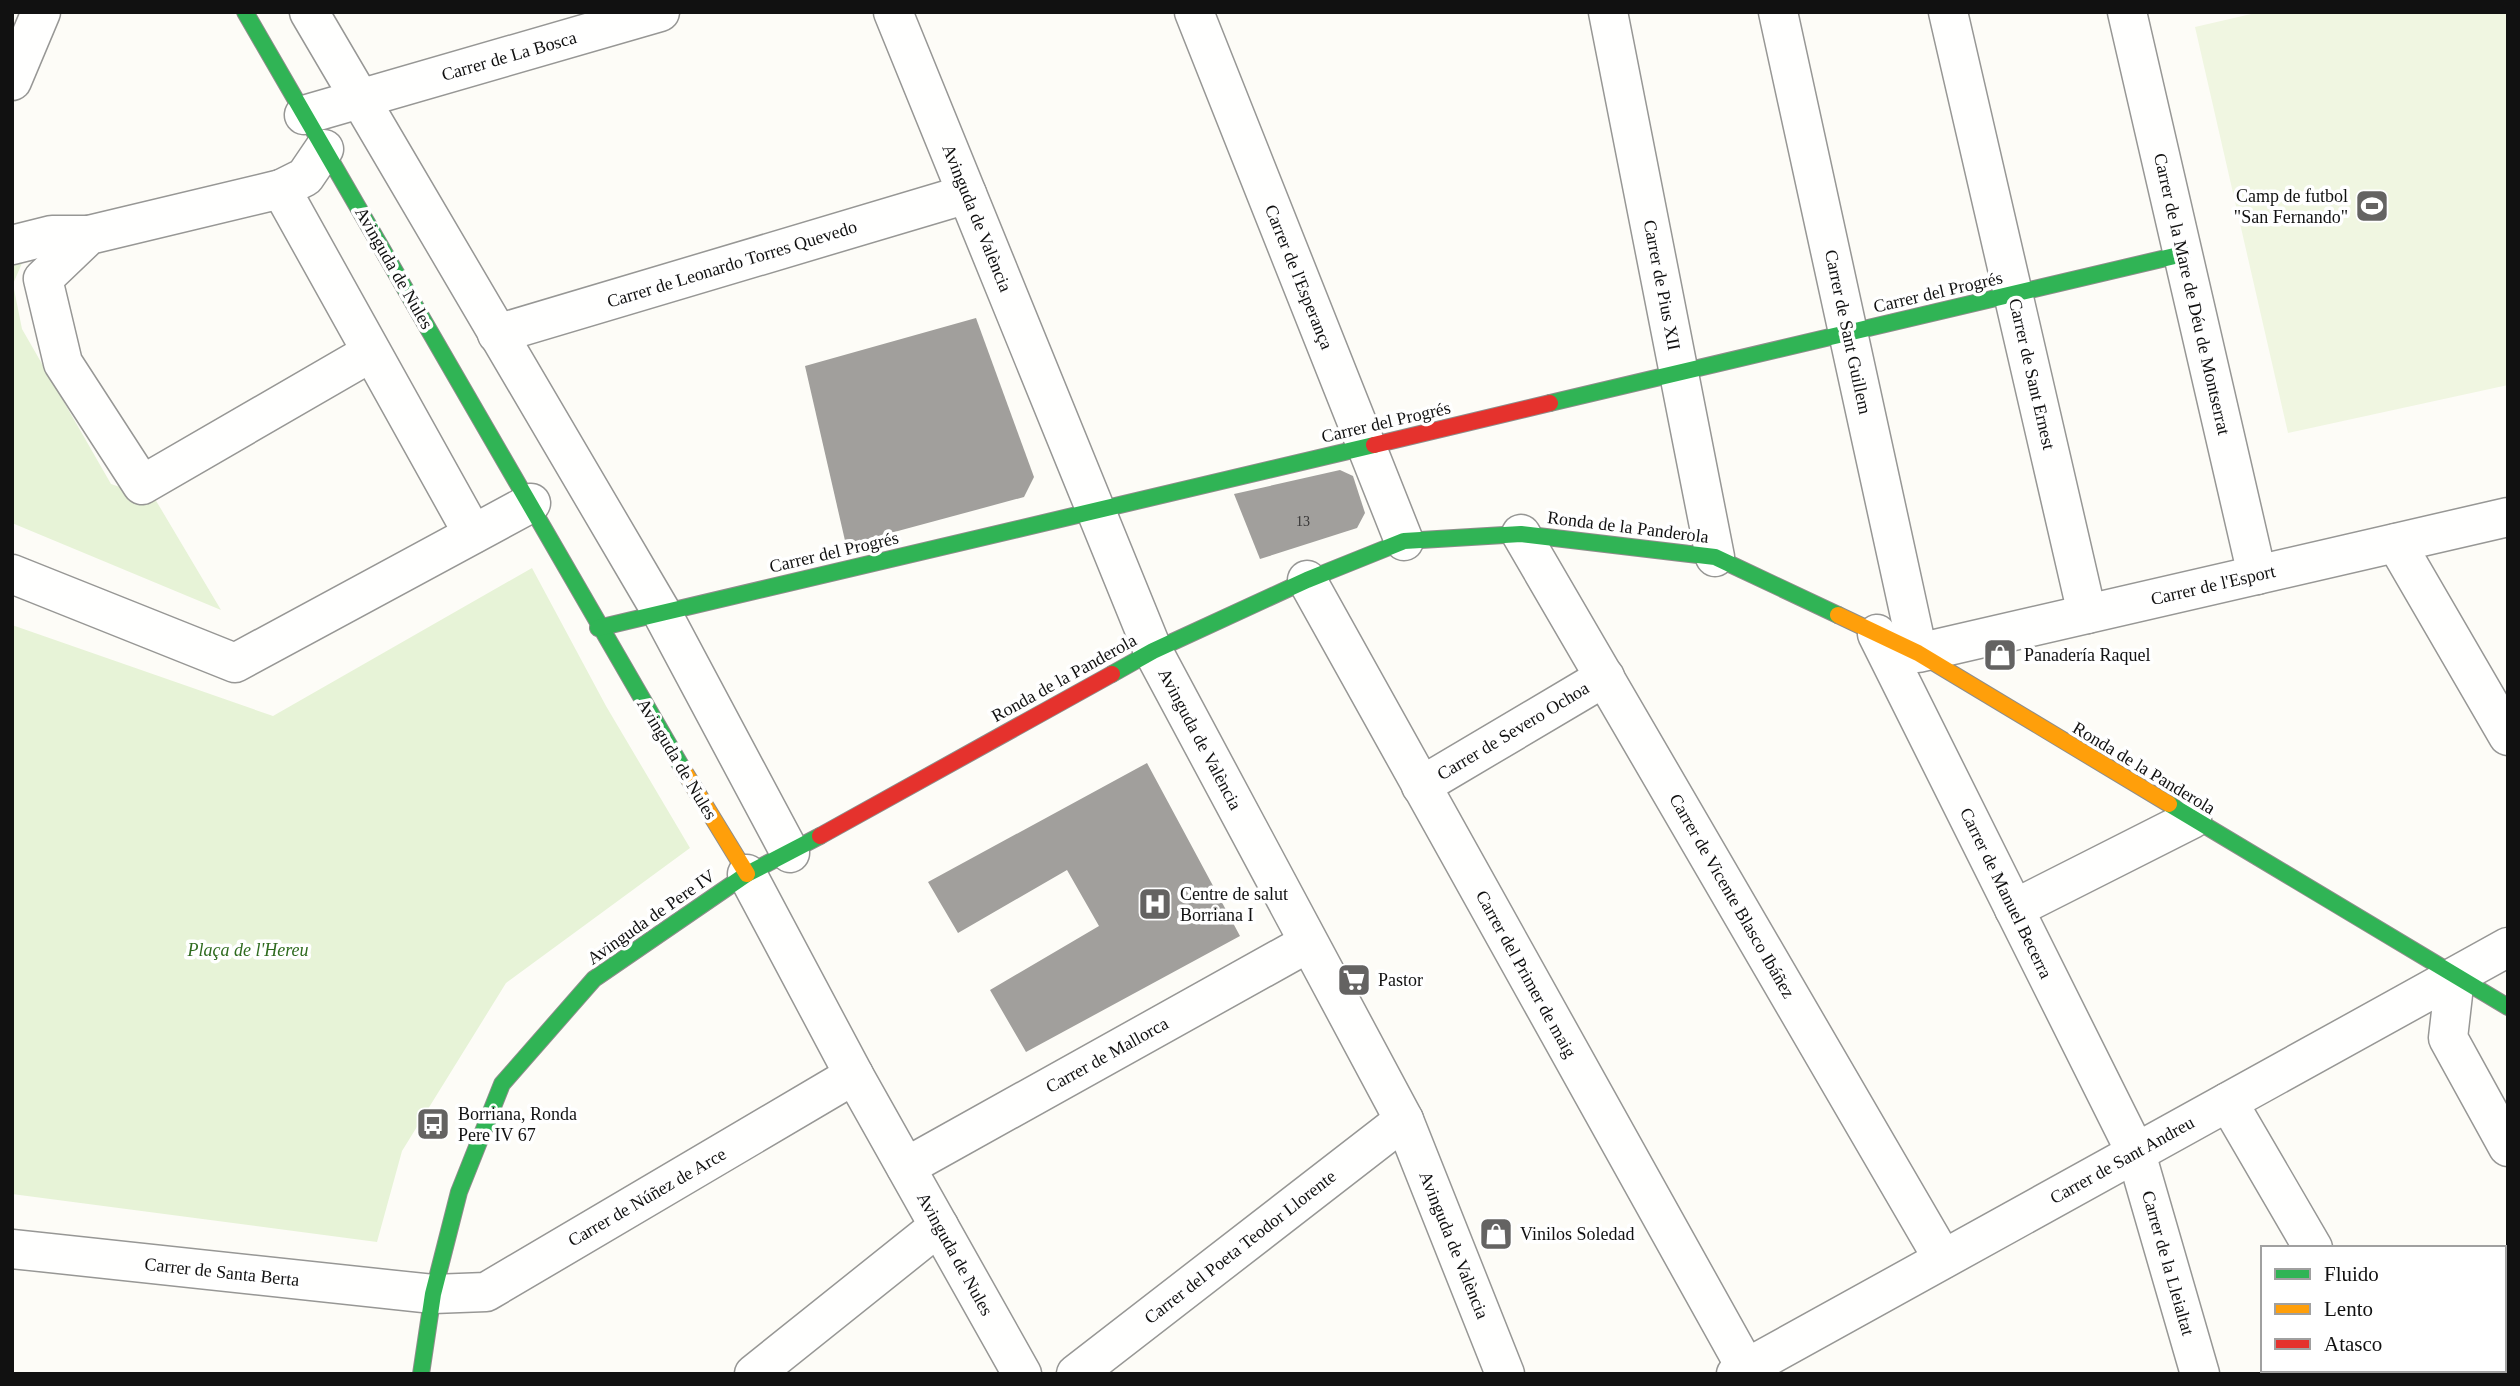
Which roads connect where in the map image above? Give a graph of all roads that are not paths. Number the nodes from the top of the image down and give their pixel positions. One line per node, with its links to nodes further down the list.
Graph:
1 (41, 12): 11 (street)
2 (245, 12): 13 (street, Avinguda de Nules)
3 (309, 12): 12 (street)
4 (660, 12): 12 (street, Carrer de La Bosca)
5 (894, 12): 16 (street, Avinguda de València)
6 (1194, 12): 25 (street, Carrer de l'Esperança)
7 (1608, 12): 24 (street, Carrer de Pius XII)
8 (1778, 12): 21 (street, Carrer de Sant Guillem)
9 (1948, 12): 20 (street, Carrer de Sant Ernest)
10 (2127, 12): 19 (street, Carrer de la Mare de Déu de Montserrat)
11 (12, 81)
12 (359, 99): 13 (street); 22 (street)
13 (304, 115): 14 (street, Avinguda de Nules)
14 (324, 149): 15 (street); 26 (street, Avinguda de Nules)
15 (281, 190): 17 (street); 23 (street)
16 (967, 194): 22 (street, Carrer de Leonardo Torres Quevedo); 27 (street, Avinguda de València)
17 (89, 235): 18 (street); 23 (street)
18 (12, 245)
19 (2183, 254): 20 (street, Carrer del Progrés); 35 (street, Carrer de la Mare de Déu de Montserrat)
20 (2013, 294): 21 (street, Carrer del Progrés); 38 (street, Carrer de Sant Ernest)
21 (1848, 333): 24 (street, Carrer del Progrés); 42 (street, Carrer de Sant Guillem)
22 (497, 334): 37 (street)
23 (370, 353): 29 (street)
24 (1679, 373): 25 (street, Carrer del Progrés); 33 (street, Carrer de Pius XII)
25 (1366, 447): 27 (street, Carrer del Progrés); 31 (street, Carrer de l'Esperança)
26 (531, 503): 29 (street); 39 (street, Avinguda de Nules)
27 (1096, 510): 37 (street, Carrer del Progrés); 41 (street, Avinguda de València)
28 (2508, 517): 32 (street, Carrer de l'Esport)
29 (473, 534): 34 (street)
30 (1521, 534): 31 (street, Ronda de la Panderola); 33 (street, Ronda de la Panderola); 43 (street, Carrer de Vicente Blasco Ibáñez)
31 (1404, 541): 36 (street, Ronda de la Panderola)
32 (2396, 543): 35 (street, Carrer de l'Esport); 44 (street)
33 (1715, 557): 40 (street, Ronda de la Panderola)
34 (12, 574)
35 (2257, 575): 38 (street, Carrer de l'Esport)
36 (1307, 580): 41 (street, Ronda de la Panderola); 45 (street, Carrer del Primer de maig)
37 (662, 613): 39 (street, Carrer del Progrés); 47 (street)
38 (2087, 614): 42 (street, Carrer de l'Esport)
39 (598, 628): 48 (street, Avinguda de Nules)
40 (1877, 634): 42 (street, Ronda de la Panderola); 49 (street, Carrer de Manuel Becerra)
41 (1153, 651): 47 (street, Ronda de la Panderola); 50 (street, Avinguda de València)
42 (1918, 653): 46 (street, Ronda de la Panderola)
43 (1605, 677): 45 (street, Carrer de Severo Ochoa); 63 (street, Carrer de Vicente Blasco Ibáñez)
44 (2508, 736)
45 (1421, 786): 66 (street, Carrer del Primer de maig)
46 (2192, 819): 49 (street); 52 (street, Ronda de la Panderola)
47 (790, 853): 48 (street, Ronda de la Panderola)
48 (747, 874): 54 (street, Avinguda de Nules); 64 (street, Avinguda de Pere IV)
49 (2014, 909): 58 (street, Carrer de Manuel Becerra)
50 (1308, 943): 56 (street, Avinguda de València); 59 (street, Carrer de Mallorca)
51 (2508, 947): 52 (street, Carrer de Sant Andreu)
52 (2455, 977): 53 (street, Ronda de la Panderola); 55 (street, Carrer de Sant Andreu); 57 (street)
53 (2508, 1007)
54 (854, 1075): 59 (street, Avinguda de Nules); 64 (street, Carrer de Núñez de Arce)
55 (2228, 1102): 58 (street, Carrer de Sant Andreu); 61 (street)
56 (1404, 1120): 70 (street, Carrer del Poeta Teodor Llorente); 71 (street, Avinguda de València)
57 (2508, 1147)
58 (2136, 1153): 63 (street, Carrer de Sant Andreu); 65 (street, Carrer de la Lleialtat)
59 (906, 1167): 60 (street, Avinguda de Nules)
60 (939, 1226): 68 (street); 69 (street, Avinguda de Nules)
61 (2312, 1246)
62 (12, 1249): 64 (street, Carrer de Santa Berta)
63 (1942, 1259): 66 (street, Carrer de Sant Andreu)
64 (433, 1294): 67 (street, Avinguda de Pere IV)
65 (2189, 1369)
66 (1741, 1371)
67 (421, 1374)
68 (754, 1374)
69 (1022, 1374)
70 (1076, 1374)
71 (1505, 1374)

